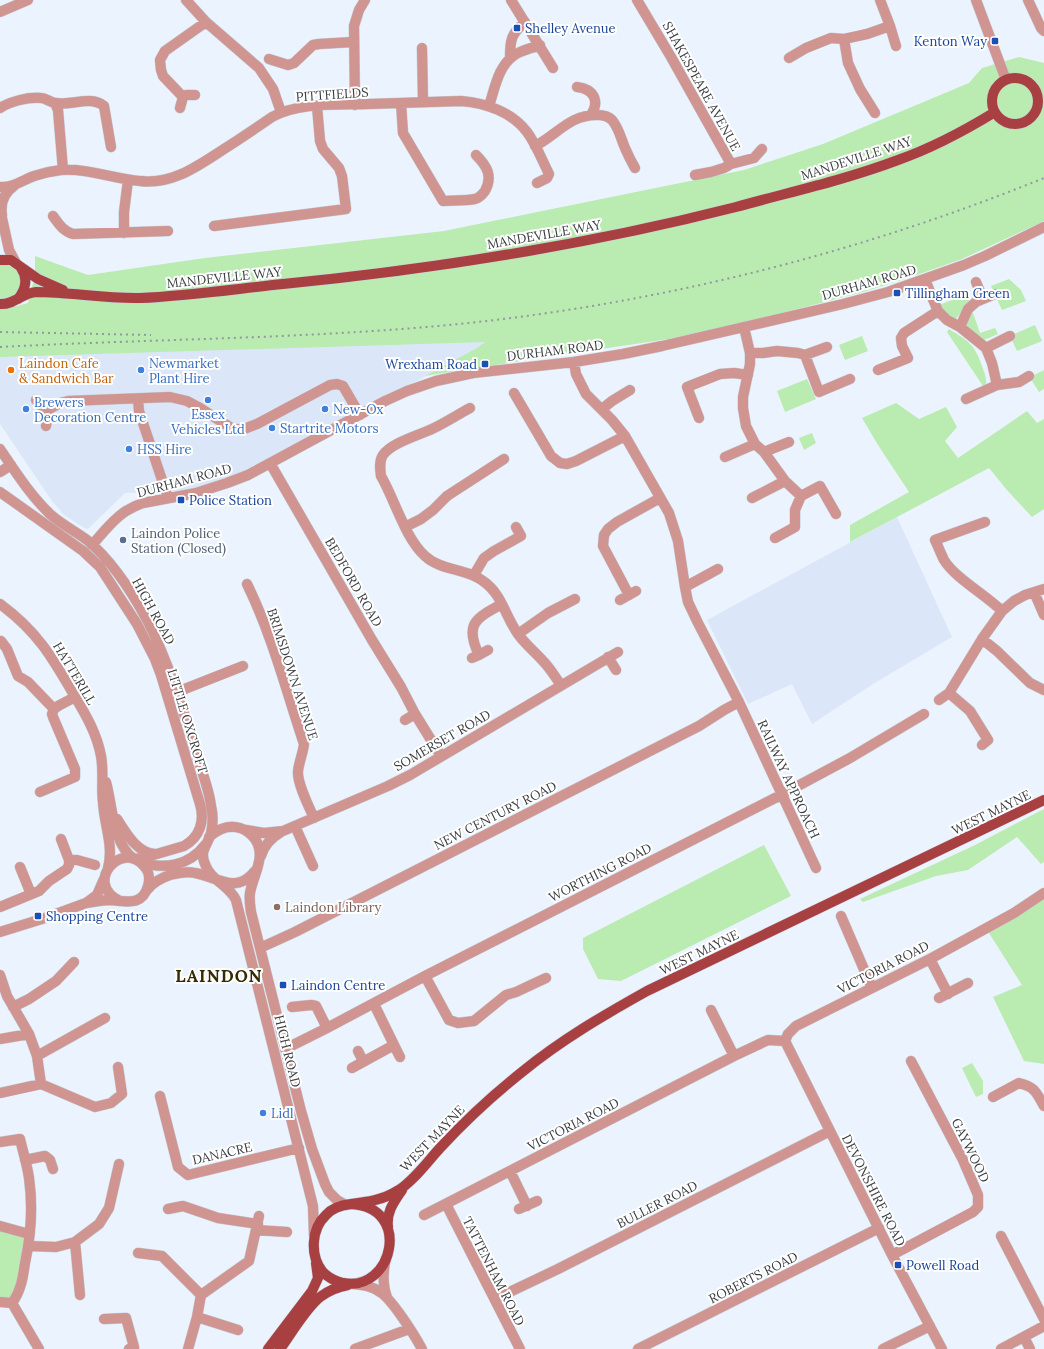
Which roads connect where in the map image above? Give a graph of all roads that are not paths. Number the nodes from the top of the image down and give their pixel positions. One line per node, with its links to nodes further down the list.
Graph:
1 (28, 0): 9 (street)
2 (186, 0): 10 (street)
3 (365, 0): 15 (street)
4 (511, 0): 11 (street)
5 (637, 0): 44 (street, SHAKESPEARE AVENUE)
6 (880, 0): 12 (street)
7 (976, 0): 23 (street)
8 (1028, 0): 13 (street)
9 (0, 12)
10 (206, 22): 27 (street); 36 (street)
11 (525, 22): 16 (street); 19 (street)
12 (890, 26): 14 (street); 17 (street)
13 (1044, 31)
14 (844, 39): 20 (street); 38 (street)
15 (353, 42): 21 (street); 31 (street)
16 (540, 45): 19 (street); 22 (street)
17 (896, 46)
18 (422, 48): 28 (street)
19 (510, 58): 33 (street)
20 (789, 58)
21 (269, 59)
22 (553, 68)
23 (1006, 80): 26 (main road); 37 (main road)
24 (577, 87): 39 (street)
25 (195, 94): 27 (street)
26 (1041, 96): 37 (main road)
27 (183, 97): 35 (street)
28 (423, 102): 30 (street, PITTFIELDS); 33 (street, PITTFIELDS)
29 (55, 103): 34 (street); 41 (street); 46 (street)
30 (401, 103): 31 (street, PITTFIELDS); 43 (street)
31 (355, 105): 32 (street, PITTFIELDS)
32 (316, 106): 36 (street, PITTFIELDS); 54 (street)
33 (489, 106): 40 (street, PITTFIELDS)
34 (0, 108)
35 (180, 108)
36 (281, 112): 48 (street, PITTFIELDS)
37 (995, 112): 62 (main road, MANDEVILLE WAY)
38 (874, 113)
39 (591, 115): 40 (street); 45 (street)
40 (535, 146): 49 (street, PITTFIELDS)
41 (111, 147)
42 (762, 149): 44 (street)
43 (476, 155)
44 (731, 164): 47 (street)
45 (635, 168)
46 (63, 170): 48 (street, PITTFIELDS); 50 (street, PITTFIELDS)
47 (696, 175)
48 (128, 180): 57 (street)
49 (537, 183)
50 (18, 184): 51 (street); 52 (street)
51 (0, 187)
52 (1, 212): 59 (street)
53 (53, 216): 57 (street)
54 (214, 226)
55 (1044, 227): 60 (street, DURHAM ROAD)
56 (168, 231): 57 (street)
57 (124, 233)
58 (0, 260): 59 (main road, MANDEVILLE WAY)
59 (18, 265): 62 (main road, MANDEVILLE WAY); 64 (main road)
60 (925, 279): 67 (street); 68 (street, DURHAM ROAD)
61 (976, 282): 65 (street)
62 (78, 294): 64 (main road, MANDEVILLE WAY)
63 (995, 294): 65 (street)
64 (18, 299): 66 (main road, MANDEVILLE WAY)
65 (983, 299): 69 (street)
66 (0, 304)
67 (938, 311): 69 (street); 76 (street)
68 (744, 327): 73 (street); 75 (street, DURHAM ROAD)
69 (960, 327): 72 (street)
70 (1010, 336): 72 (street)
71 (827, 347): 74 (street)
72 (986, 348): 80 (street)
73 (750, 353): 74 (street); 77 (street)
74 (805, 355): 79 (street)
75 (574, 362): 87 (street, RAILWAY APPROACH); 89 (street, DURHAM ROAD)
76 (878, 370)
77 (748, 375): 90 (street); 94 (street)
78 (1029, 376): 80 (street)
79 (850, 379)
80 (997, 385): 84 (street)
81 (630, 390): 87 (street)
82 (514, 393): 92 (street)
83 (138, 399): 88 (street); 89 (street); 105 (street)
84 (966, 399)
85 (36, 400): 88 (street)
86 (470, 408): 110 (street)
87 (602, 409): 92 (street, RAILWAY APPROACH)
88 (46, 411): 91 (street)
89 (360, 415): 99 (street, DURHAM ROAD)
90 (699, 418)
91 (46, 426)
92 (625, 436): 106 (street, RAILWAY APPROACH)
93 (789, 442): 96 (street)
94 (755, 444): 96 (street); 97 (street)
95 (0, 449): 100 (street, HIGH ROAD)
96 (764, 452): 102 (street)
97 (725, 457)
98 (504, 459): 110 (street)
99 (270, 463): 105 (street, DURHAM ROAD); 141 (street, BEDFORD ROAD)
100 (11, 465): 101 (street); 113 (street, HIGH ROAD)
101 (0, 472)
102 (785, 481): 104 (street); 107 (street)
103 (0, 492): 159 (street, LITTLE OXCROFT)
104 (801, 496): 108 (street); 112 (street)
105 (168, 498): 113 (street, DURHAM ROAD)
106 (660, 498): 117 (street, RAILWAY APPROACH); 119 (street)
107 (752, 498)
108 (836, 514)
109 (985, 522): 123 (street)
110 (405, 526): 115 (street)
111 (520, 535): 115 (street)
112 (775, 538)
113 (92, 545): 135 (street, HIGH ROAD)
114 (718, 569): 117 (street)
115 (474, 575): 122 (street)
116 (247, 584): 152 (street, BRIMSDOWN AVENUE)
117 (684, 587): 139 (street, RAILWAY APPROACH)
118 (1039, 591): 123 (street); 124 (street)
119 (628, 595)
120 (576, 599): 125 (street)
121 (0, 604): 137 (street, HATTERILL)
122 (502, 604): 125 (street); 129 (street)
123 (1002, 611): 126 (street)
124 (1044, 615)
125 (518, 634): 133 (street)
126 (982, 639): 134 (street); 136 (street)
127 (1, 641): 140 (street)
128 (618, 652): 130 (street, SOMERSET ROAD)
129 (480, 654)
130 (608, 658): 132 (street); 133 (street, SOMERSET ROAD)
131 (243, 666): 135 (street)
132 (616, 670)
133 (561, 685): 145 (street, SOMERSET ROAD)
134 (1044, 690)
135 (177, 692): 150 (street, HIGH ROAD)
136 (949, 693): 138 (street); 144 (street)
137 (75, 697): 140 (street); 146 (street, HATTERILL)
138 (939, 700)
139 (739, 702): 148 (street, RAILWAY APPROACH); 178 (street, NEW CENTURY ROAD)
140 (54, 709): 147 (street)
141 (415, 714): 143 (street); 145 (street, BEDFORD ROAD)
142 (924, 714): 148 (street, WORTHING ROAD)
143 (405, 720)
144 (988, 740)
145 (441, 756): 152 (street, SOMERSET ROAD)
146 (103, 771): 151 (street, HATTERILL); 168 (street, HATTERILL)
147 (40, 792)
148 (781, 795): 166 (street, RAILWAY APPROACH); 182 (street, WORTHING ROAD)
149 (1044, 800): 217 (main road, WEST MAYNE)
150 (211, 804): 153 (street, HIGH ROAD); 158 (street, HIGH ROAD)
151 (112, 810): 159 (street, LITTLE OXCROFT); 162 (street, HATTERILL)
152 (314, 818): 154 (street, SOMERSET ROAD)
153 (230, 826): 155 (street); 158 (street)
154 (296, 826): 156 (street, SOMERSET ROAD); 164 (street)
155 (244, 829): 156 (street, SOMERSET ROAD); 160 (street, HIGH ROAD)
156 (283, 831): 160 (street, SOMERSET ROAD)
157 (61, 839): 161 (street)
158 (207, 841): 162 (street); 169 (street, HIGH ROAD)
159 (159, 853): 162 (street, LITTLE OXCROFT)
160 (260, 857): 167 (street, HIGH ROAD)
161 (69, 860): 163 (street); 172 (street)
162 (137, 860): 168 (street); 170 (street)
163 (95, 865)
164 (313, 866)
165 (20, 867): 172 (street)
166 (816, 868)
167 (257, 869): 169 (street); 178 (street, HIGH ROAD)
168 (107, 871): 173 (street); 174 (street)
169 (217, 880): 170 (street); 212 (street, HIGH ROAD)
170 (146, 892): 173 (street)
171 (1044, 893): 179 (street, VICTORIA ROAD)
172 (31, 894): 175 (street)
173 (120, 901): 174 (street)
174 (86, 903): 177 (street)
175 (0, 907)
176 (841, 916): 185 (street)
177 (0, 932)
178 (260, 948): 196 (street, HIGH ROAD)
179 (930, 959): 184 (street); 185 (street, VICTORIA ROAD)
180 (74, 962): 188 (street)
181 (0, 975): 188 (street)
182 (425, 976): 183 (street); 187 (street, WORTHING ROAD)
183 (546, 978)
184 (968, 983)
185 (872, 988): 194 (street, VICTORIA ROAD)
186 (297, 1003): 191 (street)
187 (374, 1004): 191 (street, WORTHING ROAD); 195 (street)
188 (14, 1007): 192 (street)
189 (711, 1010): 200 (street)
190 (105, 1018): 198 (street)
191 (327, 1028): 196 (street, WORTHING ROAD)
192 (29, 1034): 193 (street); 198 (street)
193 (0, 1039)
194 (785, 1041): 200 (street, VICTORIA ROAD); 210 (street, DEVONSHIRE ROAD)
195 (394, 1045): 199 (street); 201 (street)
196 (286, 1049): 218 (street, HIGH ROAD)
197 (358, 1051): 201 (street)
198 (37, 1056): 205 (street)
199 (400, 1056)
200 (734, 1056): 216 (street, VICTORIA ROAD)
201 (364, 1060): 204 (street)
202 (911, 1061): 234 (street, GAYWOOD)
203 (118, 1067): 205 (street)
204 (352, 1068)
205 (41, 1084): 206 (street)
206 (0, 1093)
207 (160, 1096): 212 (street, DANACRE)
208 (993, 1097): 209 (street)
209 (1044, 1106)
210 (830, 1131): 226 (street, DEVONSHIRE ROAD); 241 (street, BULLER ROAD)
211 (0, 1142): 213 (street)
212 (299, 1148): 230 (street, HIGH ROAD)
213 (25, 1160): 215 (street); 228 (street)
214 (119, 1164): 231 (street)
215 (53, 1170)
216 (510, 1171): 219 (street, VICTORIA ROAD); 220 (street)
217 (405, 1185): 218 (main road, WEST MAYNE); 225 (main road, WEST MAYNE)
218 (349, 1204): 225 (main road); 230 (main road)
219 (446, 1204): 222 (street, VICTORIA ROAD); 241 (street, TATTENHAM ROAD)
220 (528, 1205)
221 (168, 1209): 223 (street)
222 (424, 1215)
223 (257, 1223): 227 (street); 239 (street)
224 (0, 1226): 228 (street)
225 (388, 1228): 235 (main road)
226 (879, 1228): 234 (street, DEVONSHIRE ROAD); 260 (street, ROBERTS ROAD)
227 (287, 1232)
228 (29, 1234): 232 (street)
229 (1001, 1236): 246 (street)
230 (314, 1237): 236 (main road)
231 (75, 1242): 232 (street); 238 (street)
232 (29, 1246): 243 (street)
233 (138, 1253): 239 (street)
234 (892, 1255): 247 (street, DEVONSHIRE ROAD)
235 (386, 1258): 237 (main road); 240 (street)
236 (316, 1259): 237 (main road); 255 (main road)
237 (352, 1284): 240 (street); 256 (main road)
238 (80, 1295)
239 (201, 1295): 244 (street)
240 (387, 1297): 249 (street)
241 (495, 1299): 259 (street, TATTENHAM ROAD)
242 (0, 1302): 243 (street)
243 (12, 1303): 252 (street)
244 (197, 1317): 250 (street); 254 (street)
245 (104, 1319): 253 (street)
246 (1044, 1319)
247 (930, 1326): 261 (street); 262 (street, DEVONSHIRE ROAD)
248 (1044, 1326): 251 (street)
249 (409, 1328): 257 (street); 258 (street)
250 (238, 1330)
251 (1024, 1337): 263 (street); 264 (street)
252 (38, 1349)
253 (129, 1349)
254 (188, 1349)
255 (268, 1349)
256 (280, 1349)
257 (355, 1349)
258 (422, 1349)
259 (520, 1349)
260 (638, 1349)
261 (883, 1349)
262 (942, 1349)
263 (1001, 1349)
264 (1030, 1349)

